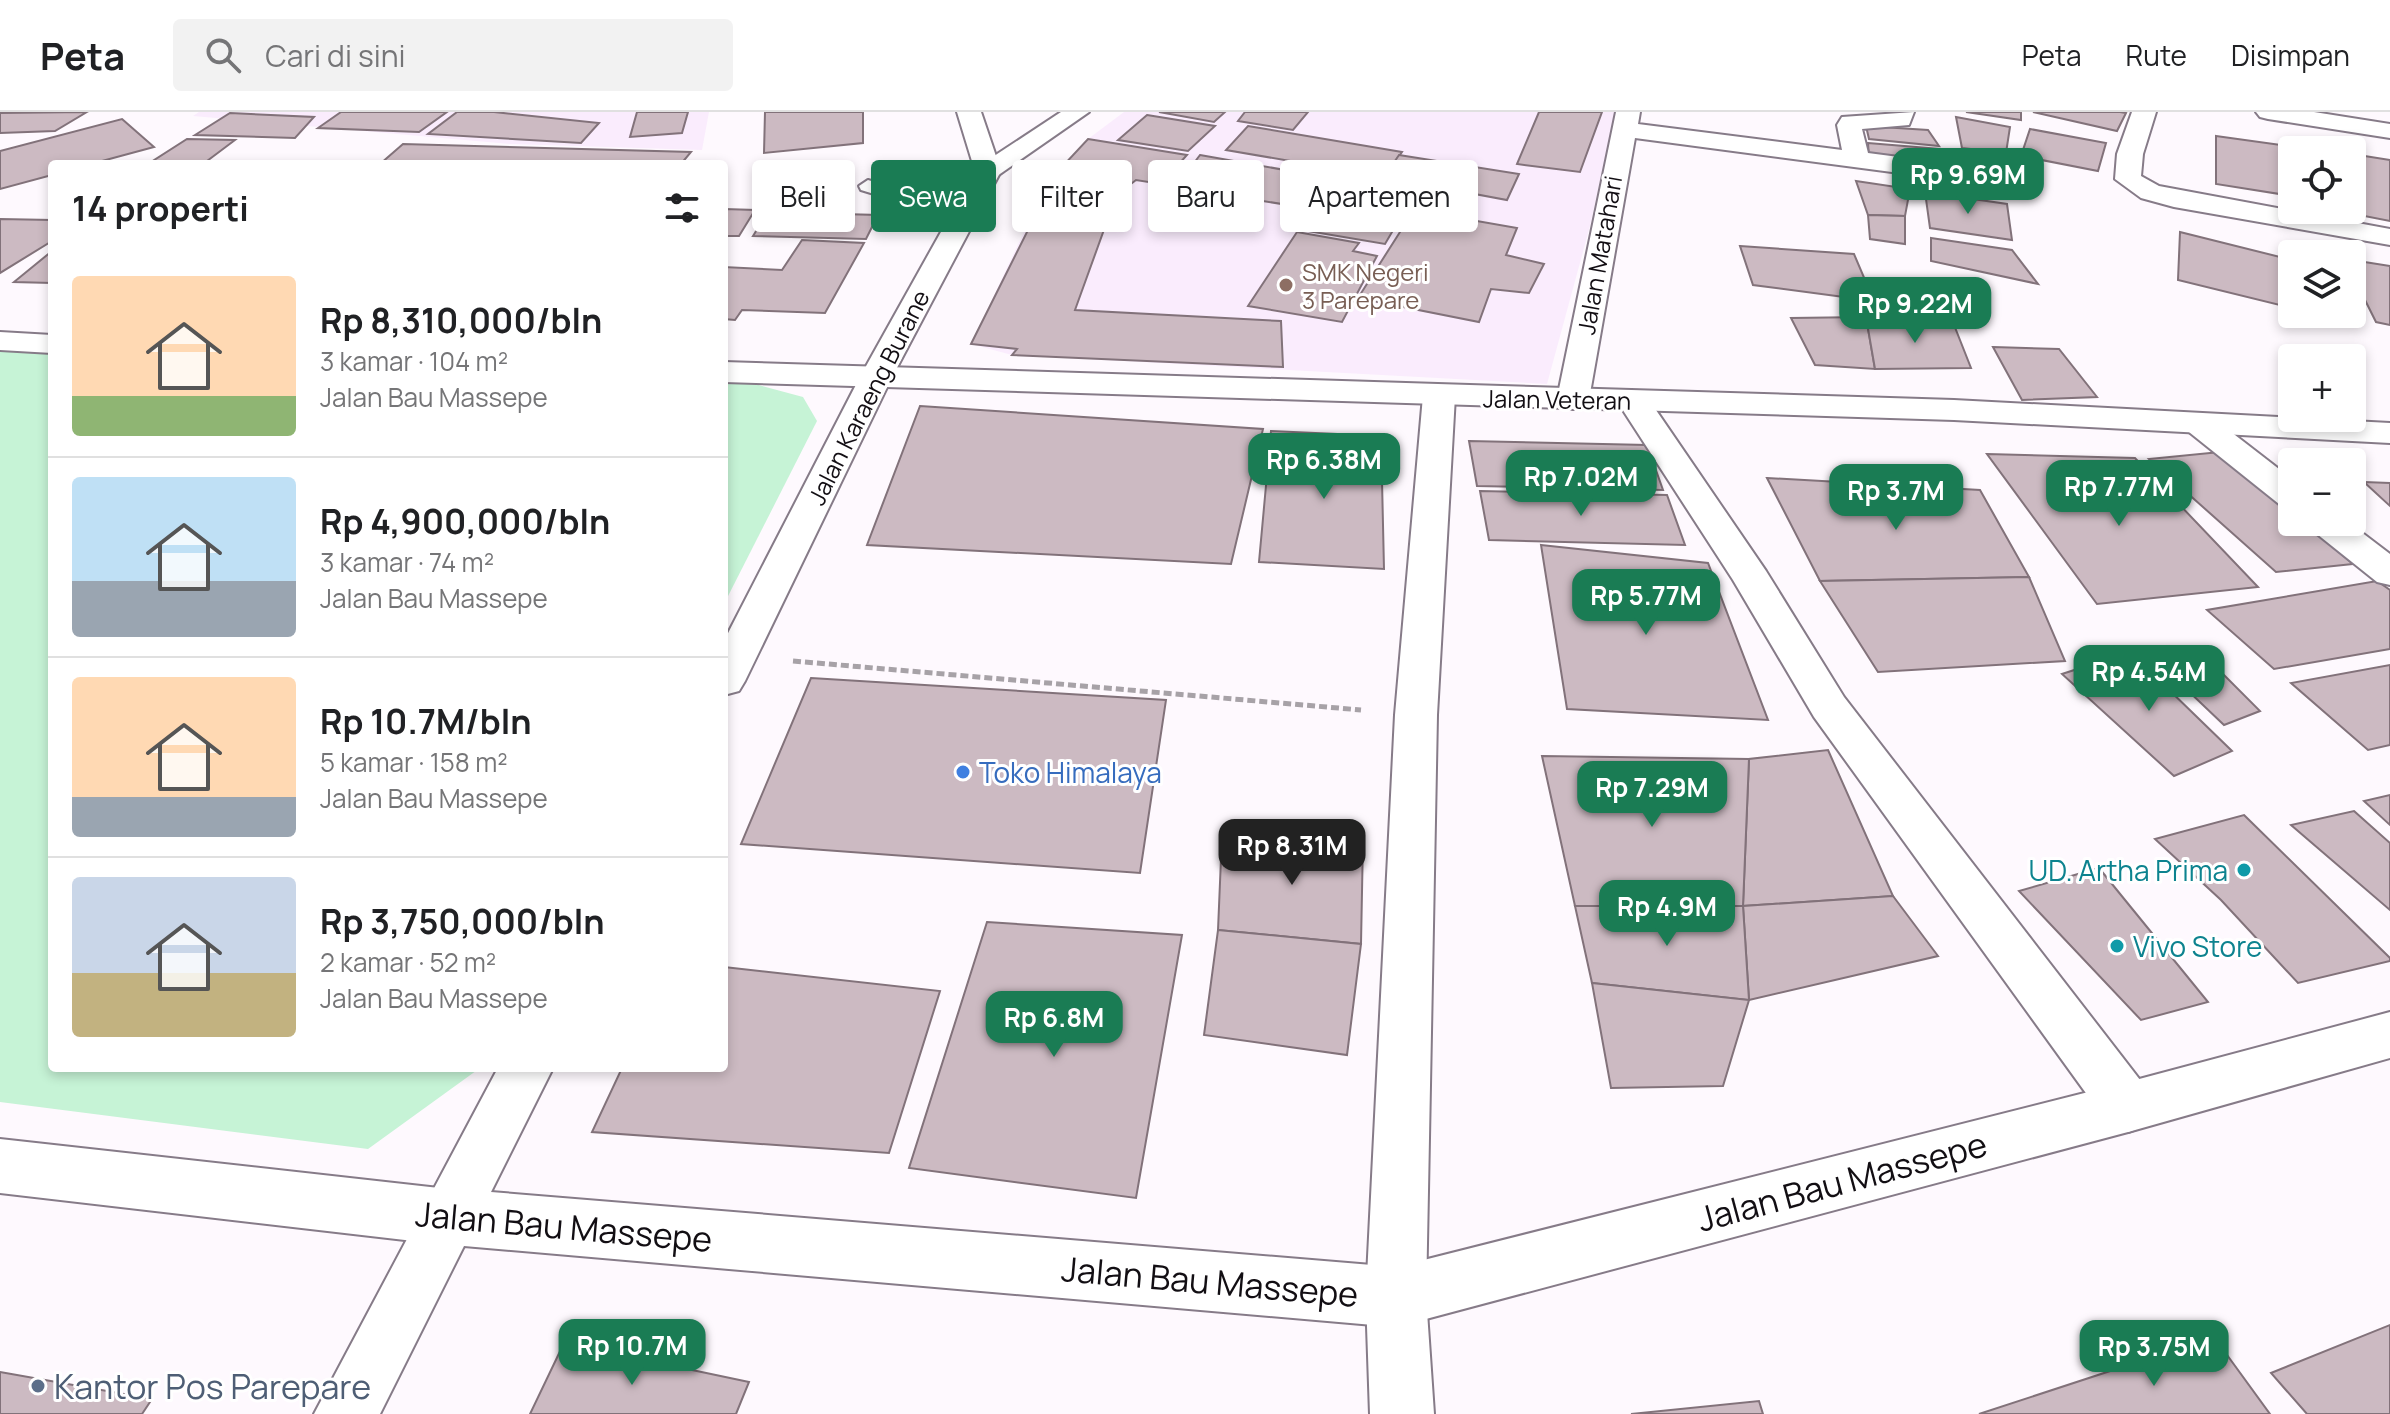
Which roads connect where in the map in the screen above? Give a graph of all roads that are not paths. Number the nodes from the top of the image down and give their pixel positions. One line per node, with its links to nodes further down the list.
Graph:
1 (969, 112): 9 (main road)
2 (1077, 112): 10 (main road)
3 (1902, 112): 8 (main road)
4 (2144, 112): 15 (main road)
5 (2268, 112): 7 (main road)
6 (1625, 120): 8 (main road); 21 (main road, Jalan Matahari)
7 (2390, 131)
8 (1856, 158): 11 (main road)
9 (984, 160)
10 (996, 166)
11 (1983, 176)
12 (868, 186): 13 (lane)
13 (871, 187)
14 (954, 232): 19 (main road, Jalan Karaeng Burane)
15 (2390, 237)
16 (0, 341): 17 (main road)
17 (48, 344)
18 (728, 372): 19 (main road, Jalan Veteran)
19 (876, 377): 20 (main road, Jalan Veteran); 28 (main road, Jalan Karaeng Burane)
20 (1439, 396): 21 (main road, Jalan Veteran); 34 (main road)
21 (1573, 399): 22 (main road, Jalan Veteran)
22 (1633, 401): 23 (main road, Jalan Veteran); 31 (main road)
23 (2201, 425): 24 (main road, Jalan Veteran); 25 (main road)
24 (2390, 433)
25 (2278, 485)
26 (2343, 536): 27 (main road)
27 (2390, 573)
28 (730, 668)
29 (2390, 1035): 31 (main road, Jalan Bau Massepe)
30 (524, 1072): 33 (main road)
31 (2128, 1107): 34 (main road, Jalan Bau Massepe)
32 (0, 1166): 33 (main road, Jalan Bau Massepe)
33 (448, 1217): 34 (main road, Jalan Bau Massepe); 35 (main road)
34 (1396, 1297): 36 (main road)
35 (346, 1414)
36 (1402, 1414)

